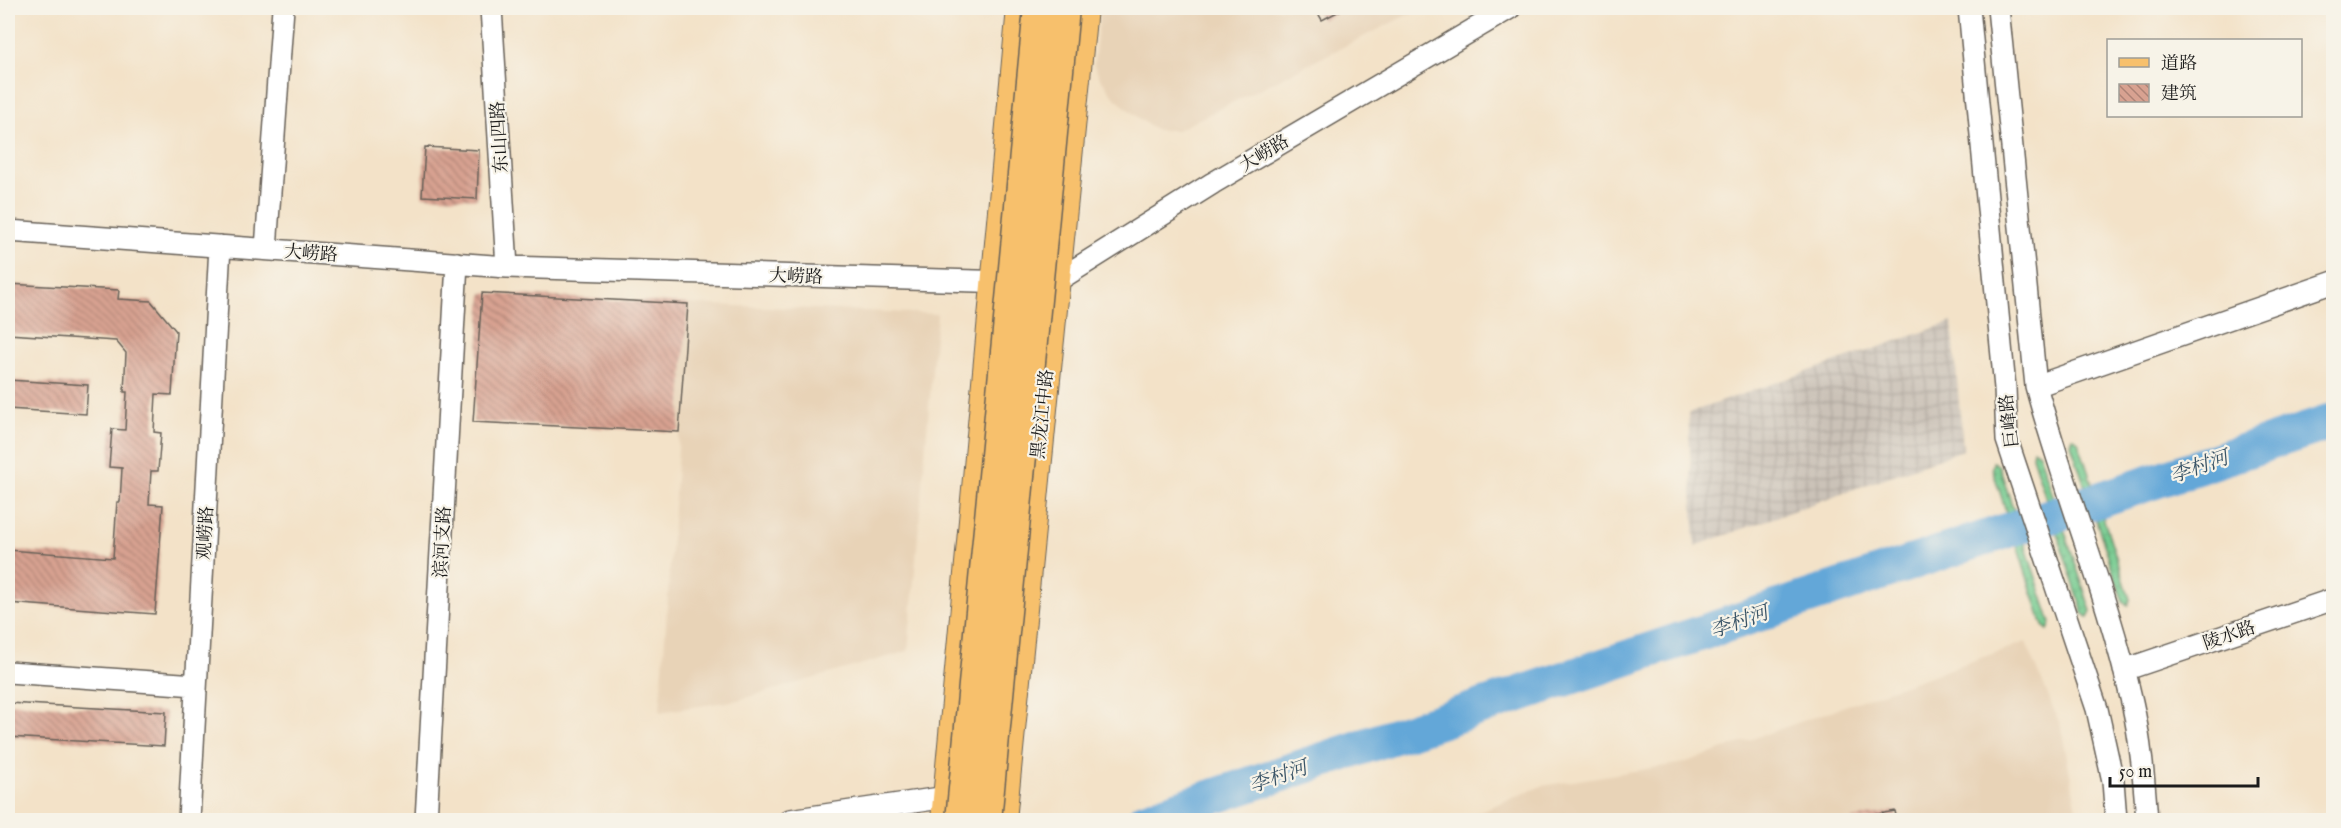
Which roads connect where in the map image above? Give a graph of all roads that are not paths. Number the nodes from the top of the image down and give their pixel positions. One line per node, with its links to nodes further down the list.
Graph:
1 (283, 8): 12 (street)
2 (491, 8): 14 (street, 东山四路)
3 (1020, 8): 15 (main road)
4 (1039, 8): 24 (highway, bridge)
5 (1064, 8): 28 (highway, 黑龙江中路, bridge)
6 (1084, 8): 16 (main road, 黑龙江中路)
7 (1510, 8): 16 (street, 大崂路)
8 (1969, 8): 30 (street, 巨峰路)
9 (1998, 8): 18 (street, 巨峰路)
10 (8, 231): 11 (street, 大崂路)
11 (220, 246): 12 (street, 大崂路); 22 (street, 观崂路)
12 (266, 249): 13 (street, 大崂路)
13 (457, 263): 14 (street, 大崂路); 26 (street, 滨河支路)
14 (507, 267): 15 (street, 大崂路)
15 (995, 282): 16 (street, 大崂路); 24 (main road)
16 (1055, 282): 23 (main road, 黑龙江中路)
17 (2334, 282): 18 (street)
18 (2036, 386): 20 (street, 巨峰路)
19 (2334, 599): 20 (street, 陵水路)
20 (2124, 670): 31 (street, 巨峰路)
21 (8, 672): 22 (street)
22 (196, 685): 25 (street, 观崂路)
23 (1006, 788): 24 (street); 29 (main road, 黑龙江中路)
24 (950, 813): 27 (street)
25 (189, 820)
26 (426, 820)
27 (790, 820)
28 (986, 820)
29 (1003, 820)
30 (2116, 820)
31 (2147, 820)

